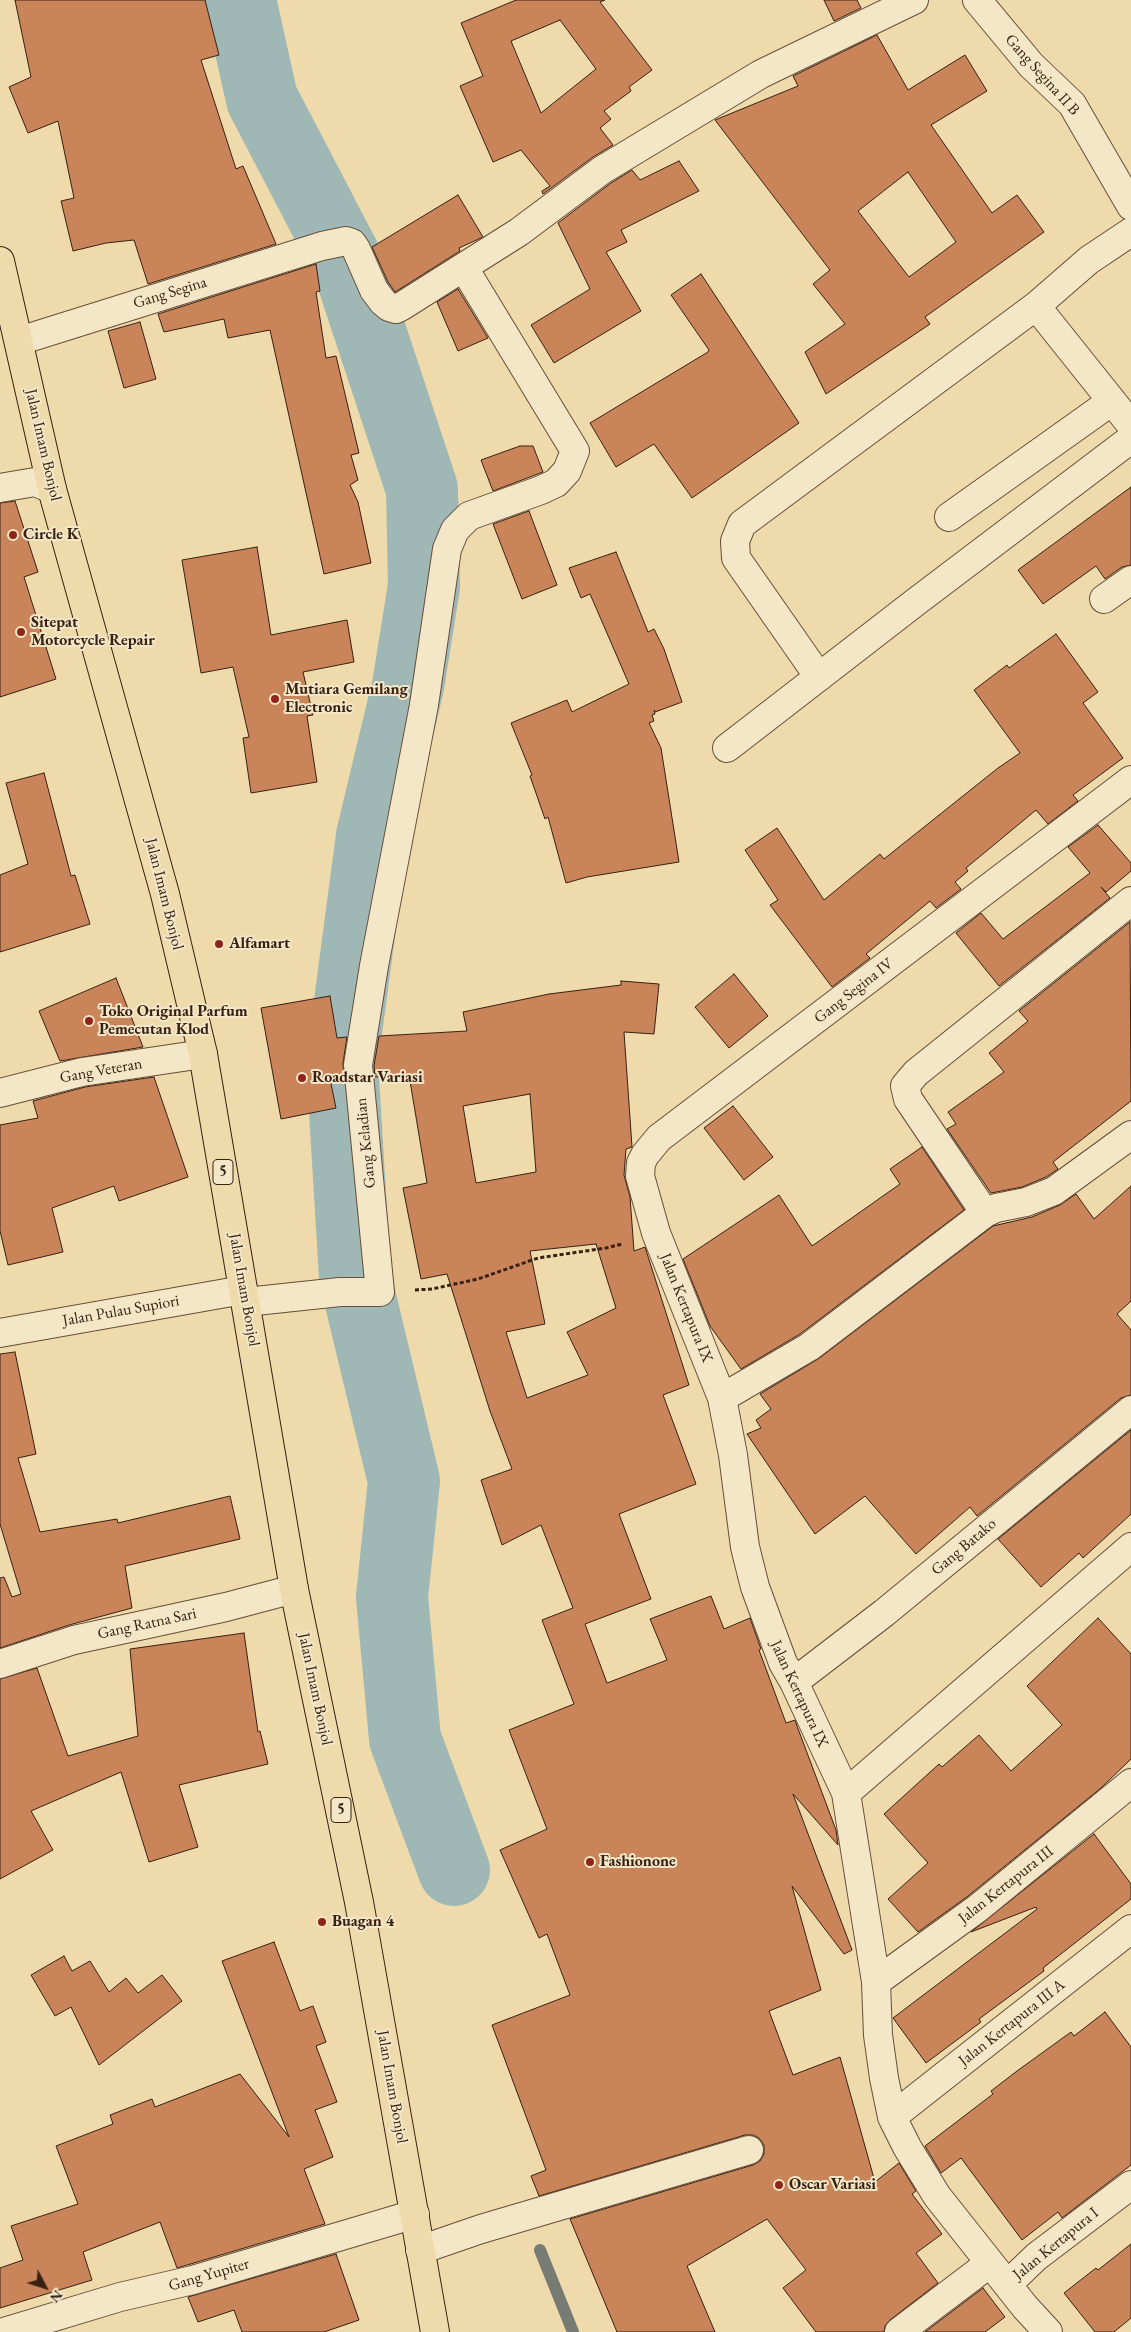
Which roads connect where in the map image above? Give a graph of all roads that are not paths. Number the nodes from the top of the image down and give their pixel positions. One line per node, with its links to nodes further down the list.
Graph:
1 (914, 0): 6 (street)
2 (977, 0): 3 (street, Gang Segina II B)
3 (1131, 206)
4 (1131, 232): 7 (street)
5 (0, 261): 8 (highway, Jalan Imam Bonjol / 5)
6 (464, 268): 8 (street, Gang Segina); 26 (street, Gang Keladian)
7 (1036, 306): 9 (street); 17 (street)
8 (19, 340): 13 (highway, Jalan Imam Bonjol / 5)
9 (1112, 401): 10 (street); 14 (street)
10 (1131, 425)
11 (1131, 439): 17 (street)
12 (0, 488): 13 (street)
13 (52, 489): 21 (highway, Jalan Imam Bonjol / 5)
14 (949, 517)
15 (1131, 580): 16 (street)
16 (1104, 599)
17 (819, 677): 18 (street)
18 (727, 748)
19 (1131, 780): 25 (street, Gang Segina IV)
20 (1131, 901): 24 (street)
21 (203, 1054): 22 (street, Gang Veteran); 26 (highway, Jalan Imam Bonjol / 5)
22 (0, 1093)
23 (1131, 1135): 24 (street)
24 (985, 1213): 28 (street)
25 (656, 1233): 28 (street, Jalan Kertapura IX)
26 (244, 1296): 27 (street, Jalan Pulau Supiori); 31 (highway, Jalan Imam Bonjol / 5)
27 (0, 1332)
28 (722, 1398): 33 (street, Jalan Kertapura IX)
29 (1131, 1410): 33 (street, Gang Batako)
30 (1131, 1546): 35 (street)
31 (294, 1589): 32 (street, Gang Ratna Sari); 41 (highway, Jalan Imam Bonjol / 5)
32 (0, 1664)
33 (794, 1682): 35 (street, Jalan Kertapura IX)
34 (1131, 1783): 37 (street, Jalan Kertapura III)
35 (846, 1793): 37 (street, Jalan Kertapura IX)
36 (1131, 1929): 38 (street, Jalan Kertapura III A)
37 (876, 1982): 38 (street, Jalan Kertapura IX)
38 (892, 2116): 43 (street, Jalan Kertapura IX)
39 (749, 2150): 42 (street)
40 (1131, 2185): 44 (street, Jalan Kertapura I)
41 (415, 2214): 42 (highway, Jalan Imam Bonjol / 5); 45 (street, Gang Yupiter)
42 (420, 2250): 46 (highway, Jalan Imam Bonjol / 5)
43 (990, 2263): 44 (street, Jalan Kertapura IX); 47 (street)
44 (1008, 2284): 48 (street, Jalan Kertapura I)
45 (4, 2332)
46 (435, 2332)
47 (898, 2332)
48 (1048, 2332)

